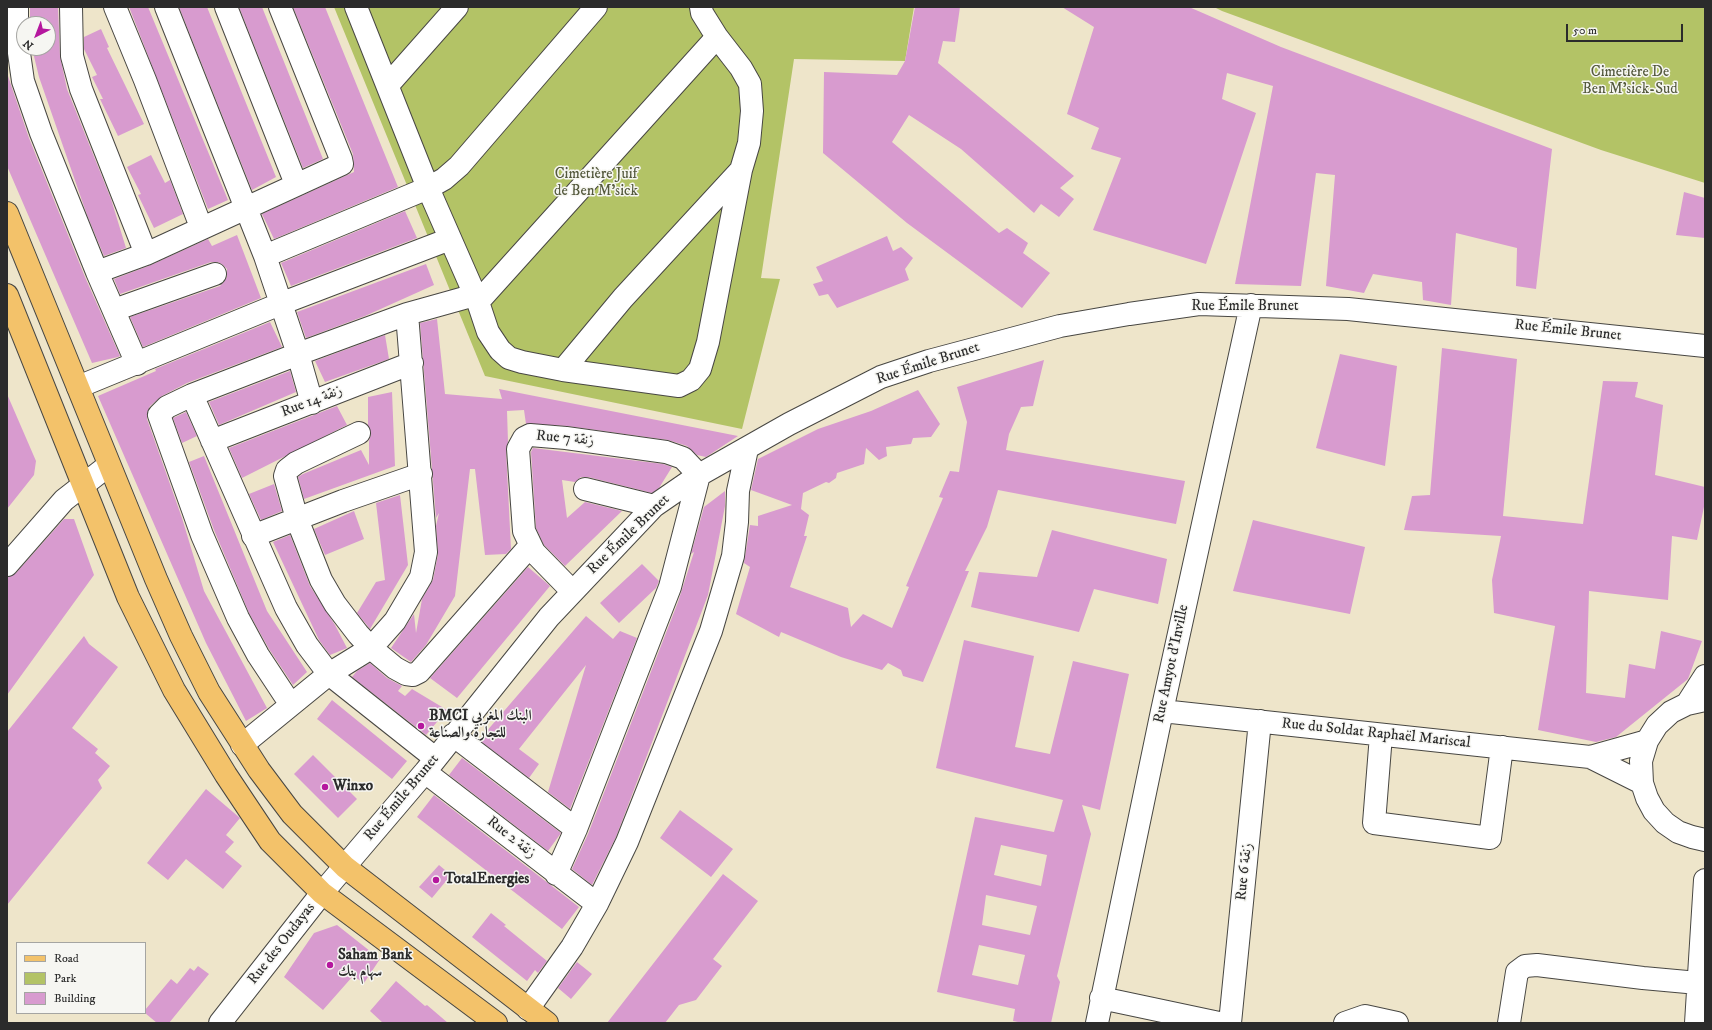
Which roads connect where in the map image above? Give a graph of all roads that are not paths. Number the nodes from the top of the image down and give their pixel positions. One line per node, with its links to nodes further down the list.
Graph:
1 (17, 7): 22 (street)
2 (71, 7): 20 (street)
3 (115, 7): 18 (street)
4 (166, 7): 16 (street)
5 (226, 7): 14 (street)
6 (280, 7): 14 (street)
7 (356, 7): 12 (street)
8 (456, 7): 12 (street)
9 (596, 7): 15 (street)
10 (701, 7): 11 (street)
11 (717, 37): 13 (street); 25 (street)
12 (388, 85): 15 (street)
13 (742, 170): 34 (street); 34 (street)
14 (296, 184): 16 (street)
15 (428, 188): 19 (street); 21 (street)
16 (246, 206): 18 (street); 21 (street)
17 (7, 213): 35 (main road)
18 (201, 227): 20 (street)
19 (450, 239): 25 (street); 26 (street)
20 (146, 254): 22 (street)
21 (265, 256): 26 (street)
22 (97, 272): 28 (street)
23 (215, 274): 28 (street)
24 (7, 295): 44 (main road)
25 (477, 298): 29 (street); 34 (street)
26 (280, 304): 31 (street); 33 (street)
27 (1251, 306): 30 (street, Rue Émile Brunet); 40 (street, Rue Émile Brunet); 57 (street, Rue Amyot d'Inville)
28 (114, 310): 33 (street)
29 (406, 314): 31 (street); 32 (street)
30 (1705, 346)
31 (298, 354): 36 (street); 37 (street)
32 (412, 363): 37 (street, Rue 14 زنقة); 42 (street)
33 (137, 364): 35 (street)
34 (563, 370)
35 (78, 387): 41 (main road)
36 (192, 395): 39 (street, Rue 2 زنقة); 56 (street)
37 (312, 403): 39 (street, Rue 14 زنقة)
38 (359, 433): 47 (street)
39 (212, 441): 48 (street, Rue 2 زنقة)
40 (747, 449): 43 (street, Rue Émile Brunet); 73 (street)
41 (109, 465): 44 (street); 62 (main road)
42 (421, 474): 47 (street); 52 (street)
43 (698, 475): 46 (street, Rue Émile Brunet); 49 (street, Rue 7 زنقة); 67 (street)
44 (83, 484): 50 (street); 72 (main road)
45 (584, 489): 46 (street)
46 (654, 506): 51 (street, Rue Émile Brunet)
47 (298, 519): 48 (street); 52 (street)
48 (253, 536): 53 (street, Rue 2 زنقة)
49 (530, 546): 51 (street, Rue 7 زنقة); 52 (street)
50 (7, 564)
51 (572, 591): 59 (street, Rue Émile Brunet)
52 (371, 648): 53 (street)
53 (329, 674): 56 (street); 65 (street, Rue 2 زنقة)
54 (1705, 676): 55 (street)
55 (1696, 702): 61 (street)
56 (291, 705): 62 (street)
57 (1162, 711): 58 (street, Rue du Soldat Raphaël Mariscal); 75 (street, Rue Amyot d'Inville)
58 (1260, 721): 60 (street, Rue du Soldat Raphaël Mariscal); 82 (street, Rue 6 زنقة)
59 (453, 735): 65 (street, Rue Émile Brunet); 67 (street)
60 (1382, 735): 63 (street, Rue du Soldat Raphaël Mariscal); 63 (street)
61 (1647, 740): 64 (street, Rue du Soldat Raphaël Mariscal); 66 (street)
62 (242, 745): 69 (main road)
63 (1502, 747): 64 (street, Rue du Soldat Raphaël Mariscal)
64 (1590, 757): 66 (street, Rue du Soldat Raphaël Mariscal)
65 (430, 765): 69 (street, Rue Émile Brunet); 70 (street, Rue 2 زنقة)
66 (1642, 783): 68 (street)
67 (576, 829): 70 (street)
68 (1705, 840)
69 (345, 867): 72 (street, Rue des Oudayas); 76 (main road)
70 (556, 874): 73 (street, Rue 2 زنقة)
71 (1705, 880): 74 (street)
72 (322, 893): 77 (street, Rue des Oudayas); 78 (main road)
73 (597, 904): 76 (street)
74 (1698, 983): 85 (street); 86 (street)
75 (1102, 998): 80 (street, Rue Amyot d'Inville); 81 (street)
76 (528, 1009): 79 (main road)
77 (220, 1023)
78 (496, 1023)
79 (547, 1023)
80 (1096, 1023)
81 (1219, 1023)
82 (1230, 1023)
83 (1345, 1023): 84 (street)
84 (1397, 1023)
85 (1509, 1023)
86 (1696, 1023)

